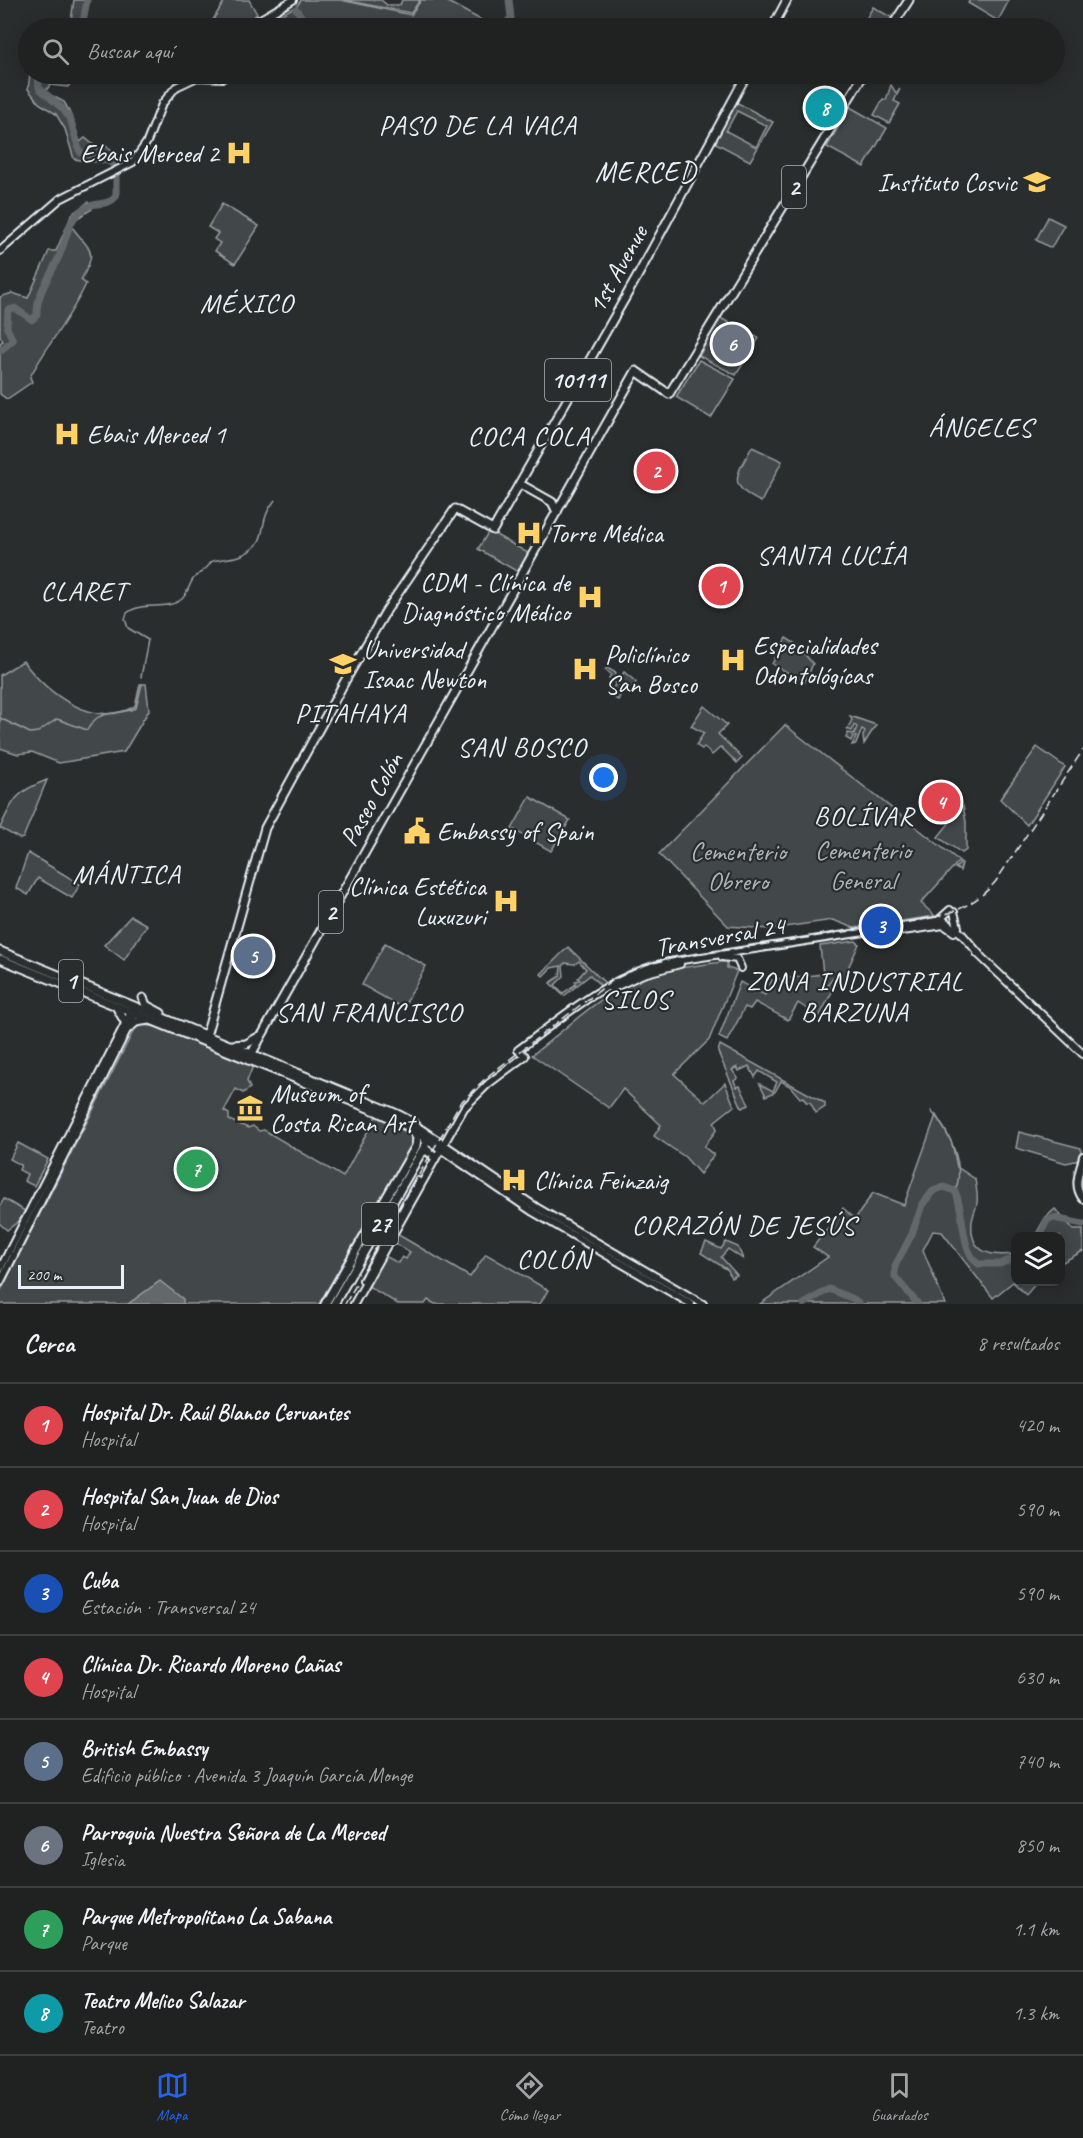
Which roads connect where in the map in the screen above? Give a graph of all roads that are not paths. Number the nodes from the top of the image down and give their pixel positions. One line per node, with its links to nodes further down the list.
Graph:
1 (293, 0): 4 (main road)
2 (787, 0): 5 (highway)
3 (909, 0): 6 (highway)
4 (262, 18)
5 (777, 18)
6 (897, 18)
7 (181, 84): 10 (main road)
8 (742, 84): 11 (highway, 1st Avenue / 10111)
9 (858, 84): 12 (highway, Paseo Colón / 2)
10 (0, 251)
11 (520, 484): 13 (highway); 30 (highway, 10111)
12 (563, 500): 13 (highway); 14 (highway, Paseo Colón / 2)
13 (552, 502): 14 (highway)
14 (556, 512): 31 (highway, Paseo Colón / 2)
15 (937, 921): 16 (main road, Transversal 24); 17 (main road); 22 (main road, Transversal 24)
16 (949, 925): 17 (main road); 19 (main road); 20 (main road, Transversal 24)
17 (962, 933): 19 (main road)
18 (0, 951): 26 (highway, 1)
19 (980, 955): 33 (main road)
20 (722, 957): 22 (main road, Transversal 24); 23 (main road)
21 (0, 959): 25 (highway, 1)
22 (682, 962): 39 (main road, Transversal 24)
23 (741, 968)
24 (143, 998): 29 (highway)
25 (115, 1006): 26 (highway, 1); 28 (highway)
26 (135, 1010): 27 (highway, 1); 28 (main road); 29 (highway, 1)
27 (151, 1020): 28 (highway); 34 (highway, 1)
28 (127, 1025): 44 (main road); 46 (main road)
29 (186, 1028): 30 (highway, 1)
30 (206, 1036): 32 (highway, 1)
31 (260, 1038): 32 (highway); 34 (highway, Paseo Colón / 2); 35 (highway)
32 (222, 1043): 34 (highway, 1)
33 (1083, 1054)
34 (249, 1058): 35 (highway); 36 (highway)
35 (266, 1062): 37 (highway)
36 (411, 1128): 38 (main road); 45 (highway, 27)
37 (421, 1129): 38 (highway); 39 (main road)
38 (425, 1138): 39 (main road); 40 (highway, 27)
39 (441, 1146): 41 (main road); 51 (main road); 52 (main road); 53 (main road)
40 (421, 1153): 41 (highway); 47 (highway, 27)
41 (433, 1156): 50 (main road)
42 (1083, 1156): 43 (main road)
43 (1083, 1199)
44 (0, 1269)
45 (339, 1278): 47 (highway); 48 (highway, 27)
46 (0, 1283)
47 (340, 1294): 49 (highway, 27)
48 (325, 1304)
49 (334, 1304)
50 (350, 1304)
51 (354, 1304)
52 (691, 1304)
53 (703, 1304)

